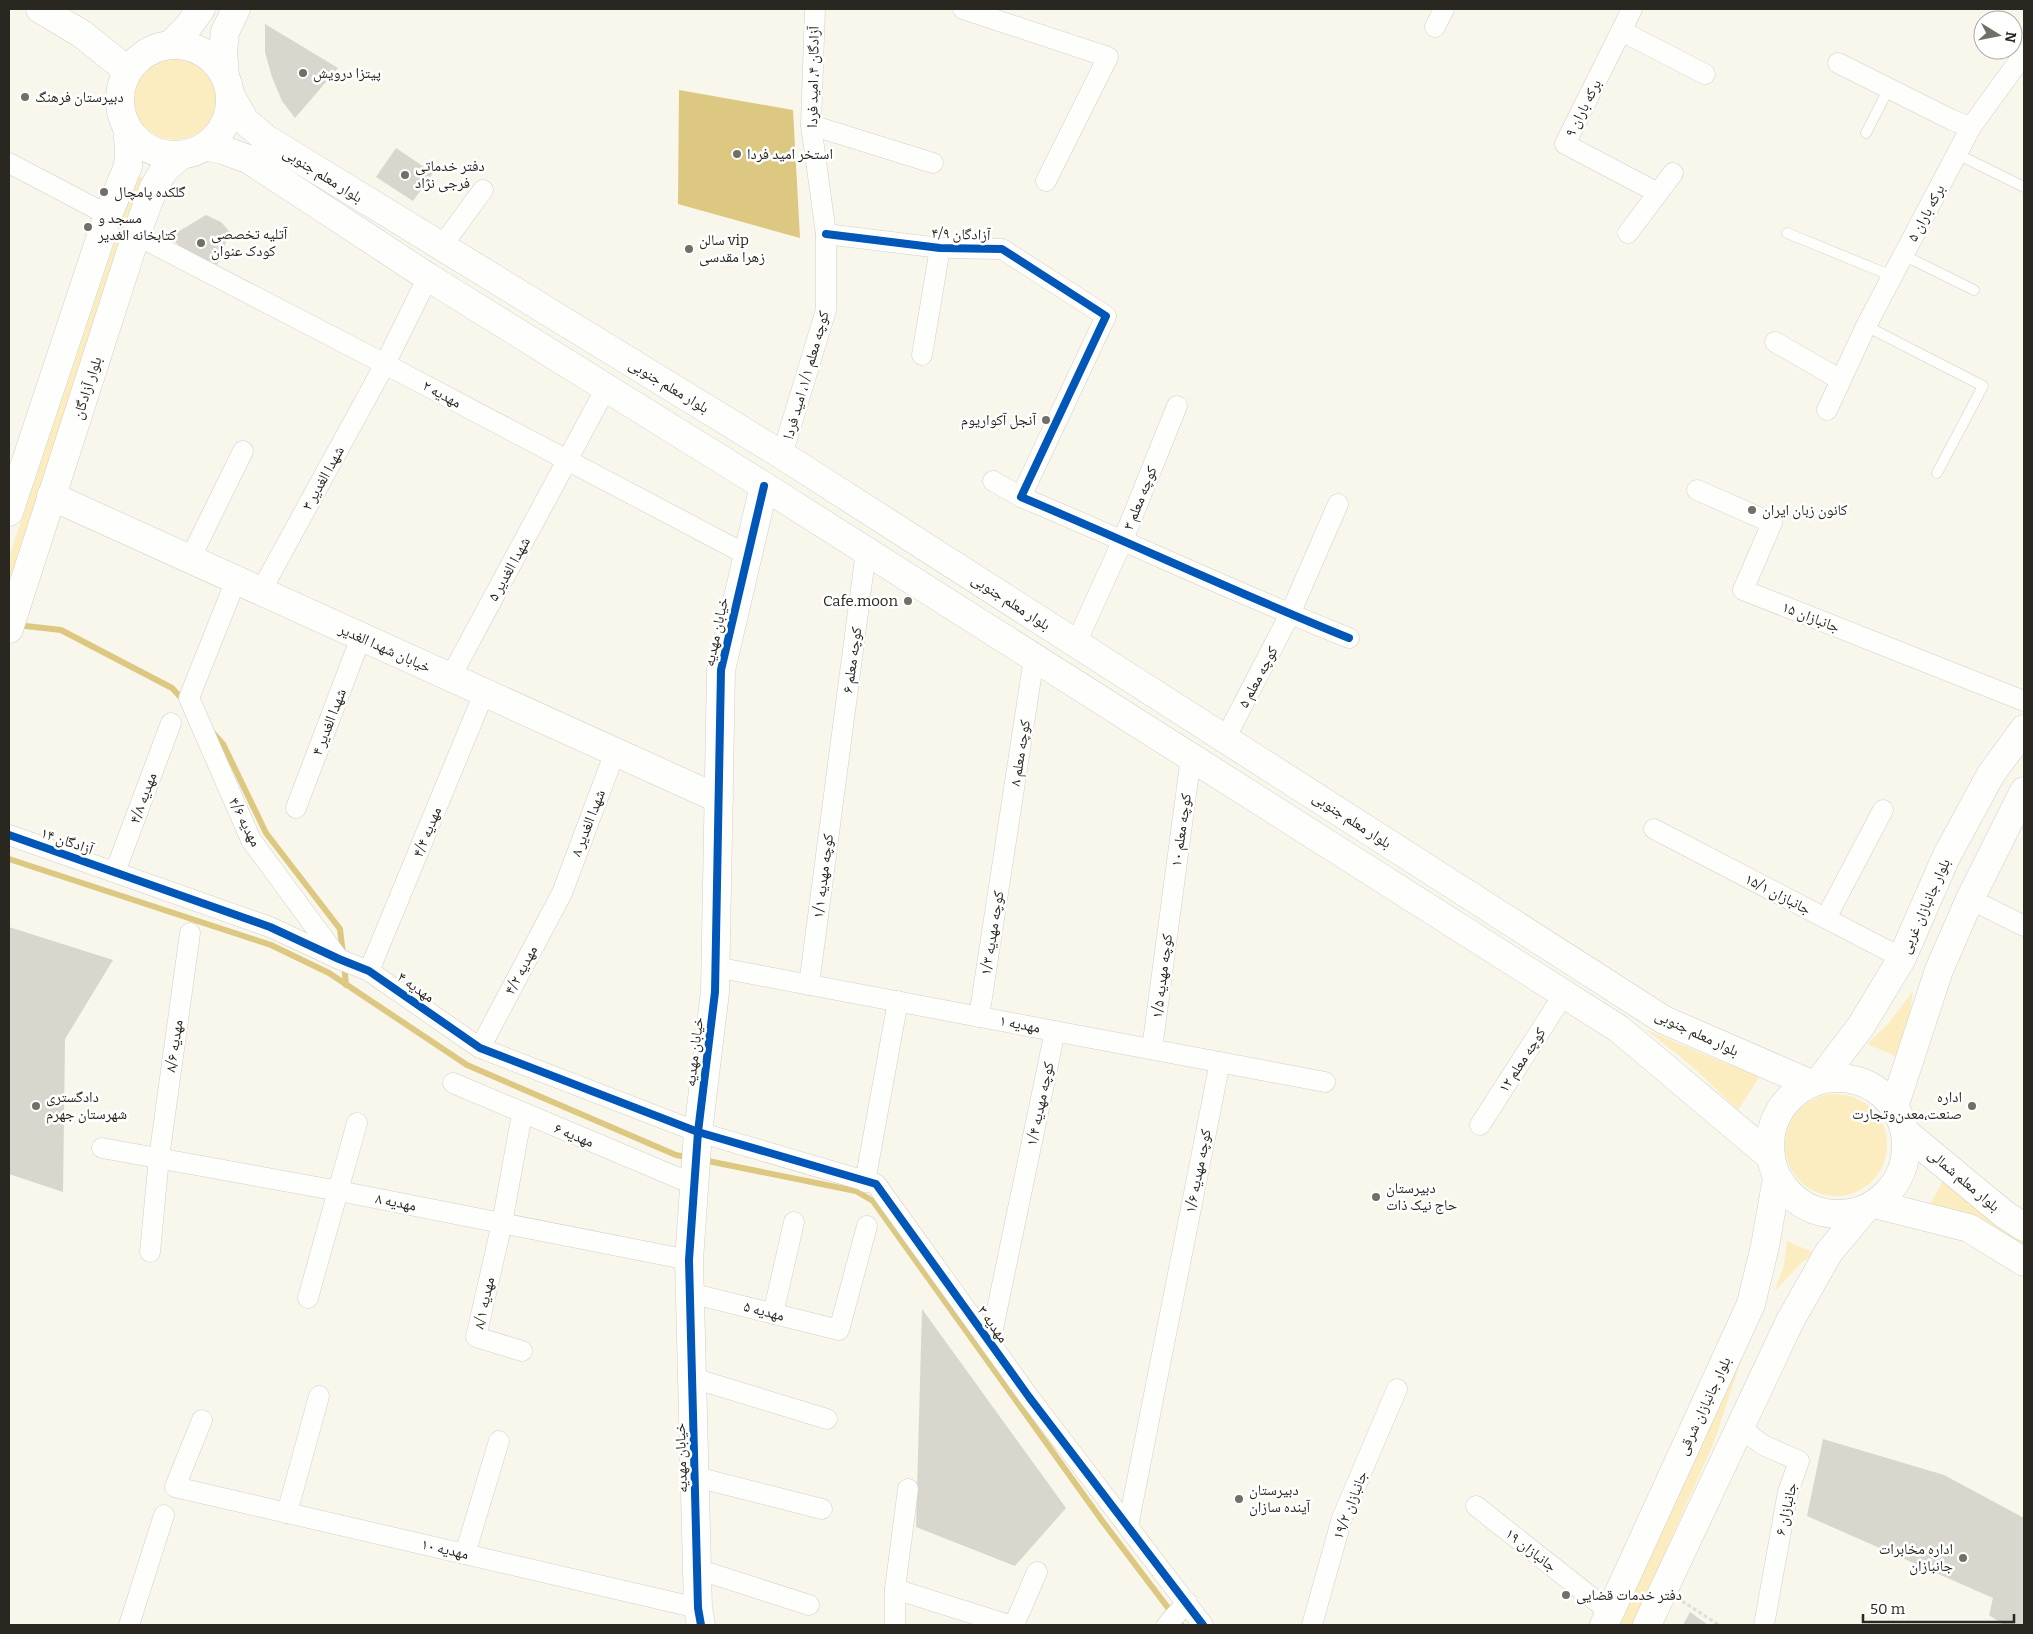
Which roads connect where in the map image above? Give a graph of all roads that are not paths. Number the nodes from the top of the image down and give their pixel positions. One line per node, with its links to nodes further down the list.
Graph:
1 (40, 9): 13 (main road)
2 (201, 9): 10 (main road)
3 (236, 9): 15 (main road)
4 (815, 9): 17 (street, آزادگان ۴، امید فردا)
5 (963, 9): 26 (street)
6 (1444, 9): 8 (street)
7 (1632, 9): 9 (street, برکه باران ۹)
8 (1435, 27)
9 (1621, 32): 14 (street); 29 (street, برکه باران ۹)
10 (170, 45): 13 (main road); 15 (main road)
11 (2024, 54): 18 (street, برکه باران ۵)
12 (1838, 63): 16 (street)
13 (128, 71): 19 (main road)
14 (1705, 74)
15 (228, 86): 21 (main road); 35 (main road, بلوار معلم جنوبی)
16 (1889, 88): 18 (street); 20 (lane)
17 (811, 125): 24 (street); 33 (street, آزادگان ۴، امید فردا)
18 (1971, 126): 22 (street, برکه باران ۵)
19 (127, 127): 21 (main road); 30 (main road)
20 (1866, 133)
21 (193, 151): 34 (main road, بلوار آزادگان); 39 (main road, بلوار معلم جنوبی)
22 (1957, 154): 27 (lane); 37 (street, برکه باران ۵)
23 (9, 163): 30 (street)
24 (933, 163)
25 (1673, 173): 29 (street)
26 (1046, 180)
27 (2024, 187)
28 (483, 190): 35 (street)
29 (1658, 193): 31 (street)
30 (108, 215): 61 (main road)
31 (1628, 233)
32 (1787, 233): 38 (lane)
33 (826, 234): 36 (street, آزادگان ۴/۹); 52 (street, کوچه معلم ۱/۱، امید فردا)
34 (136, 235): 46 (street, مهدیه ۲); 58 (main road, بلوار آزادگان)
35 (441, 247): 41 (main road, بلوار معلم جنوبی)
36 (940, 248): 45 (street); 59 (street, آزادگان ۴/۹)
37 (1903, 255): 38 (street, برکه باران ۵); 40 (lane)
38 (1892, 276): 42 (street, برکه باران ۵)
39 (428, 277): 44 (main road, بلوار معلم جنوبی); 46 (street, شهدا الغدیر ۳)
40 (1974, 290)
41 (561, 321): 44 (main road); 52 (main road, بلوار معلم جنوبی)
42 (1866, 326): 47 (street, برکه باران ۵); 54 (lane)
43 (1775, 342): 47 (street)
44 (544, 350): 48 (main road, بلوار معلم جنوبی)
45 (922, 355)
46 (385, 364): 53 (street, مهدیه ۲); 67 (street, شهدا الغدیر ۳)
47 (1841, 380): 50 (street, برکه باران ۵)
48 (606, 388): 53 (street, شهدا الغدیر ۵); 56 (main road, بلوار معلم جنوبی)
49 (1177, 406): 62 (street, کوچه معلم ۳)
50 (1827, 410)
51 (243, 452): 65 (street)
52 (782, 456): 72 (main road, بلوار معلم جنوبی)
53 (568, 460): 64 (street, مهدیه ۲); 74 (street, شهدا الغدیر ۵)
54 (1937, 473)
55 (993, 481): 59 (street)
56 (764, 486): 63 (main road, بلوار معلم جنوبی); 64 (main road, خیابان مهدیه)
57 (1697, 490): 76 (street, جانبازان ۱۵)
58 (51, 496): 65 (main road, خیابان شهدا الغدیر); 69 (main road, بلوار آزادگان)
59 (1021, 497): 62 (street)
60 (1338, 504): 68 (street, کوچه معلم ۵)
61 (9, 512)
62 (1123, 540): 68 (street); 72 (street, کوچه معلم ۳)
63 (866, 551): 73 (main road, بلوار معلم جنوبی); 82 (street, کوچه معلم ۶)
64 (747, 555): 84 (main road, خیابان مهدیه)
65 (190, 559): 66 (main road, خیابان شهدا الغدیر)
66 (236, 580): 67 (main road, خیابان شهدا الغدیر); 98 (street, مهدیه ۴/۶)
67 (261, 591): 70 (main road, خیابان شهدا الغدیر)
68 (1290, 614): 71 (street); 79 (street, کوچه معلم ۵)
69 (9, 629)
70 (361, 637): 74 (main road, خیابان شهدا الغدیر); 85 (street, شهدا الغدیر ۴)
71 (1349, 638)
72 (1076, 644): 79 (main road, بلوار معلم جنوبی)
73 (1034, 658): 81 (main road, بلوار معلم جنوبی); 89 (street, کوچه معلم ۸)
74 (450, 678): 75 (main road, خیابان شهدا الغدیر)
75 (484, 693): 80 (main road, خیابان شهدا الغدیر); 101 (street, مهدیه ۴/۴)
76 (2024, 701)
77 (171, 723): 90 (street, مهدیه ۴/۸)
78 (2024, 729): 97 (main road, بلوار جانبازان غربی)
79 (1225, 739): 111 (main road, بلوار معلم جنوبی)
80 (615, 752): 84 (main road, خیابان شهدا الغدیر); 91 (street, شهدا الغدیر ۸)
81 (1190, 757): 93 (street, کوچه معلم ۱۰); 103 (main road, بلوار معلم جنوبی)
82 (837, 768): 102 (street, کوچه مهدیه ۱/۱)
83 (2024, 791): 92 (main road)
84 (718, 800): 99 (main road, خیابان مهدیه)
85 (296, 808)
86 (1883, 810): 94 (street)
87 (1654, 830): 94 (street, جانبازان ۱۵/۱)
88 (9, 835): 90 (street, آزادگان ۱۴)
89 (1005, 849): 105 (street, کوچه مهدیه ۱/۳)
90 (115, 872): 98 (street, مهدیه ۴)
91 (562, 893): 107 (street, مهدیه ۴/۲)
92 (1970, 899): 95 (street); 100 (main road)
93 (1171, 903): 108 (street, کوچه مهدیه ۱/۵)
94 (1826, 918): 97 (street, جانبازان ۱۵/۱)
95 (2024, 926)
96 (190, 933): 120 (street, مهدیه ۸/۶)
97 (1902, 958): 100 (main road); 111 (main road, بلوار جانبازان غربی)
98 (339, 959): 101 (street, مهدیه ۴)
99 (715, 967): 102 (street, مهدیه ۱); 117 (main road, خیابان مهدیه)
100 (1939, 970): 113 (main road)
101 (369, 971): 107 (street, مهدیه ۴)
102 (809, 985): 104 (street, مهدیه ۱)
103 (1564, 994): 116 (street, کوچه معلم ۱۲); 121 (main road, بلوار معلم جنوبی)
104 (898, 1002): 105 (street, مهدیه ۱); 122 (street)
105 (979, 1017): 106 (street, مهدیه ۱)
106 (1055, 1031): 108 (street, مهدیه ۱); 138 (street, کوچه مهدیه ۱/۴)
107 (480, 1048): 117 (street, مهدیه ۴)
108 (1152, 1049): 109 (street, مهدیه ۱)
109 (1220, 1062): 110 (street, مهدیه ۱); 153 (street, کوچه مهدیه ۱/۶)
110 (1325, 1082)
111 (1814, 1082): 113 (main road); 121 (main road)
112 (453, 1083): 114 (street, مهدیه ۶)
113 (1894, 1107): 118 (main road)
114 (522, 1114): 123 (street, مهدیه ۶); 127 (street)
115 (358, 1123): 124 (street)
116 (1480, 1125)
117 (698, 1132): 122 (street, مهدیه ۳); 123 (main road, خیابان مهدیه)
118 (1905, 1132): 125 (main road); 129 (main road, بلوار معلم شمالی)
119 (102, 1148): 120 (street, مهدیه ۸)
120 (159, 1158): 124 (street, مهدیه ۸); 130 (street, مهدیه ۸/۶)
121 (1774, 1167): 125 (main road); 135 (main road, بلوار جانبازان شرقی)
122 (865, 1182): 138 (street, مهدیه ۳)
123 (695, 1185): 131 (main road, خیابان مهدیه)
124 (339, 1191): 127 (street, مهدیه ۸); 134 (street)
125 (1869, 1206): 132 (main road); 137 (main road)
126 (794, 1222): 136 (street)
127 (502, 1223): 131 (street, مهدیه ۸); 139 (street, مهدیه ۸/۱)
128 (867, 1226): 136 (street, مهدیه ۵)
129 (2024, 1227)
130 (150, 1252)
131 (689, 1260): 133 (main road, خیابان مهدیه)
132 (2024, 1262)
133 (690, 1293): 136 (street, مهدیه ۵); 140 (main road, خیابان مهدیه)
134 (308, 1298)
135 (1751, 1304): 137 (main road); 161 (main road, بلوار جانبازان شرقی)
136 (773, 1314)
137 (1790, 1321): 145 (main road)
138 (990, 1343): 153 (street, مهدیه ۳)
139 (522, 1351)
140 (693, 1378): 143 (street); 147 (main road, خیابان مهدیه)
141 (1397, 1389): 168 (street, جانبازان ۱۹/۲)
142 (319, 1396): 151 (street)
143 (827, 1419)
144 (202, 1420): 151 (street, مهدیه ۱۰)
145 (1740, 1427): 169 (main road); 170 (street, جانبازان ۶)
146 (499, 1441): 154 (street)
147 (696, 1477): 150 (street); 155 (main road, خیابان مهدیه)
148 (908, 1489): 157 (street)
149 (1476, 1506): 161 (street, جانبازان ۱۹)
150 (822, 1509)
151 (287, 1513): 154 (street, مهدیه ۱۰)
152 (164, 1515): 162 (street)
153 (1128, 1526): 158 (street, مهدیه ۳)
154 (466, 1554): 160 (street, مهدیه ۱۰)
155 (698, 1569): 159 (street); 160 (main road, خیابان مهدیه)
156 (1037, 1572): 165 (street)
157 (895, 1589): 163 (street); 164 (street)
158 (1187, 1602): 166 (street); 167 (street, مهدیه ۳)
159 (809, 1605)
160 (700, 1616)
161 (1607, 1619)
162 (129, 1625)
163 (895, 1625)
164 (1009, 1625)
165 (1014, 1625)
166 (1167, 1625)
167 (1203, 1625)
168 (1312, 1625)
169 (1647, 1625)
170 (1764, 1625)

